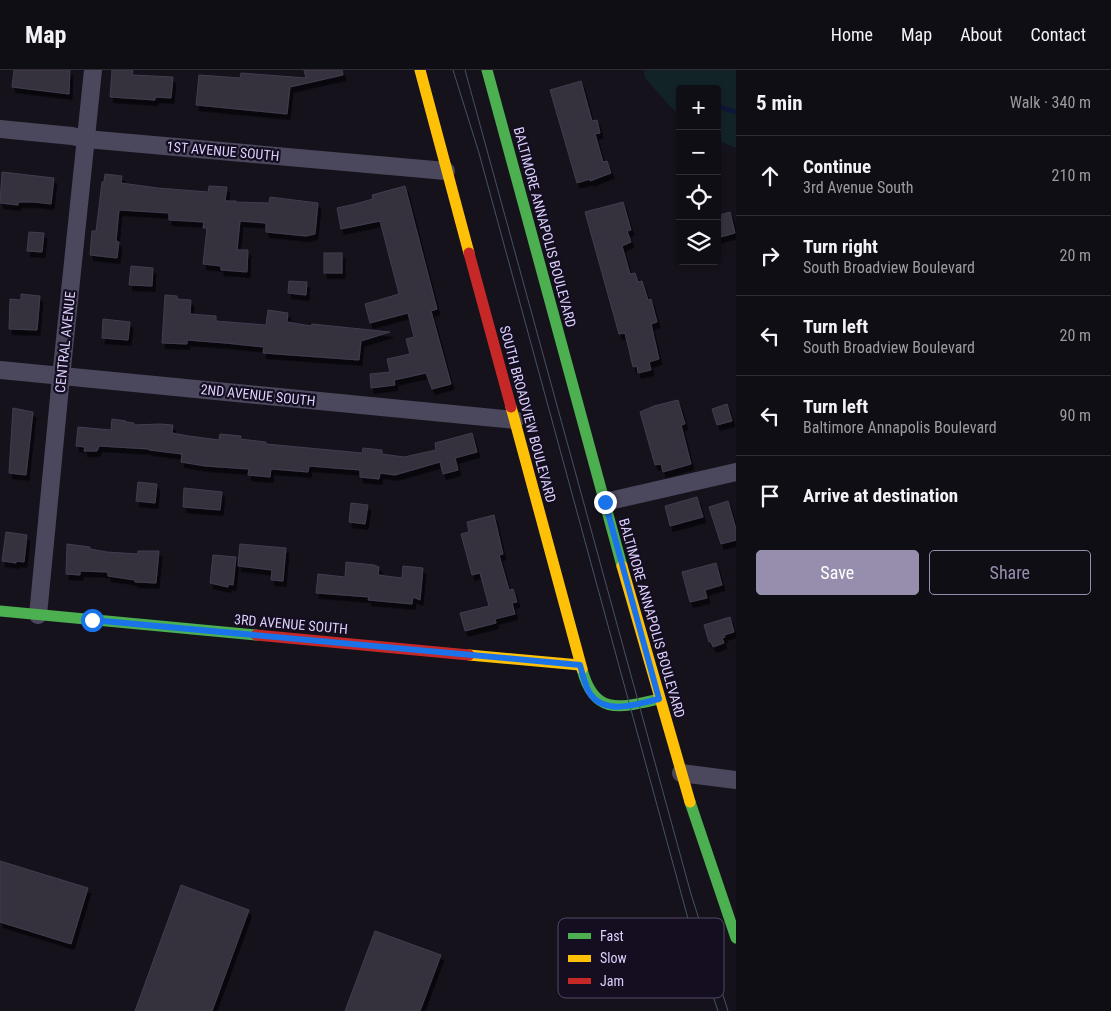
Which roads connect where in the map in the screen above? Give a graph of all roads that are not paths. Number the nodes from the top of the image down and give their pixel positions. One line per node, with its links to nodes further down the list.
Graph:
1 (93, 70): 5 (street, CENTRAL AVENUE)
2 (420, 70): 6 (street, SOUTH BROADVIEW BOULEVARD)
3 (487, 70): 11 (street, BALTIMORE ANNAPOLIS BOULEVARD)
4 (0, 129): 5 (street, 1ST AVENUE SOUTH)
5 (86, 139): 6 (street, 1ST AVENUE SOUTH); 8 (street, CENTRAL AVENUE)
6 (446, 171): 9 (street, SOUTH BROADVIEW BOULEVARD)
7 (0, 370): 8 (street, 2ND AVENUE SOUTH)
8 (61, 376): 9 (street, 2ND AVENUE SOUTH); 13 (street, CENTRAL AVENUE)
9 (515, 420): 14 (street, SOUTH BROADVIEW BOULEVARD)
10 (736, 472): 11 (street)
11 (605, 502): 15 (street, BALTIMORE ANNAPOLIS BOULEVARD)
12 (0, 611): 13 (street, 3RD AVENUE SOUTH)
13 (38, 615): 14 (street, 3RD AVENUE SOUTH)
14 (580, 665): 15 (street, SOUTH BROADVIEW BOULEVARD)
15 (659, 699): 16 (street, BALTIMORE ANNAPOLIS BOULEVARD)
16 (681, 773): 17 (street); 18 (street, BALTIMORE ANNAPOLIS BOULEVARD)
17 (736, 780)
18 (736, 938)

